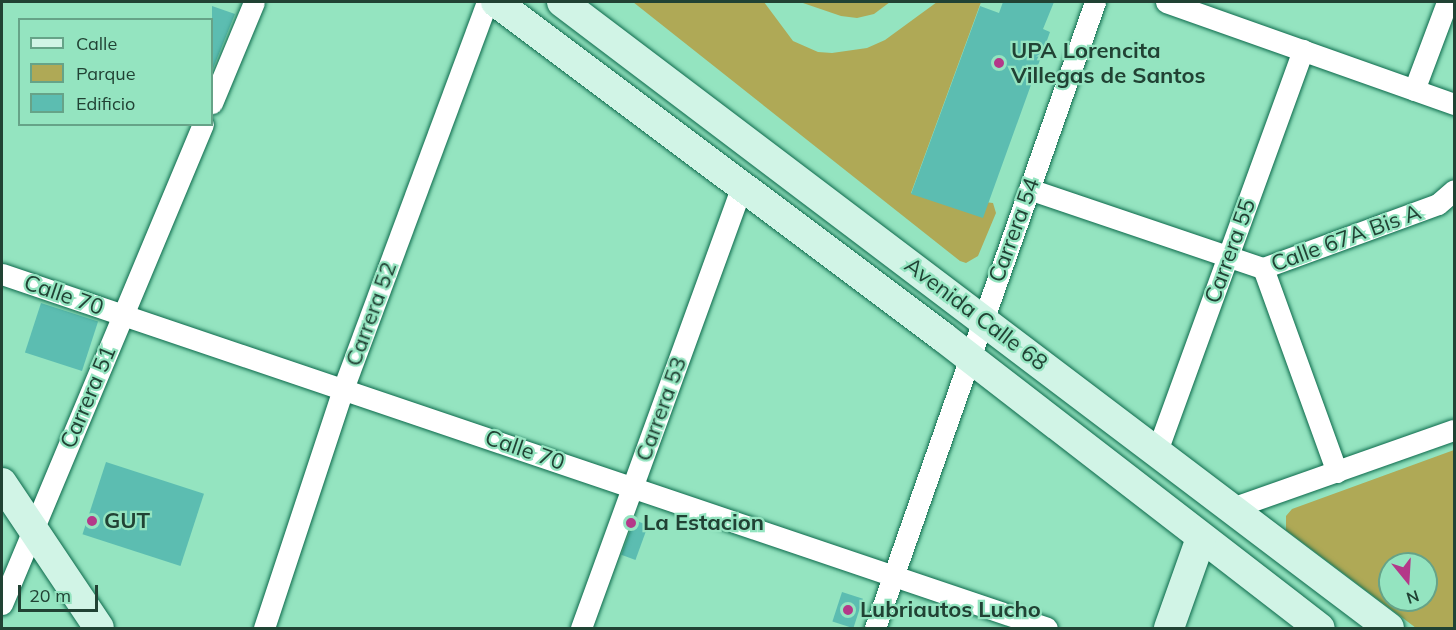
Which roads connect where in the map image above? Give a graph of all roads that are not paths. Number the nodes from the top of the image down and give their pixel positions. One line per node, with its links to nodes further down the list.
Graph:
1 (253, 2): 10 (street)
2 (487, 2): 22 (street, Carrera 52)
3 (496, 2): 13 (main road, Avenida Calle 68)
4 (562, 2): 20 (main road, Avenida Calle 68)
5 (1095, 2): 14 (street, Carrera 54)
6 (1166, 2): 8 (street)
7 (1447, 2): 9 (street)
8 (1303, 50): 9 (street); 16 (street, Carrera 55)
9 (1414, 90): 11 (street)
10 (213, 101)
11 (1455, 104)
12 (202, 126): 19 (street, Carrera 51)
13 (741, 189): 21 (main road, Avenida Calle 68); 27 (street, Carrera 53)
14 (1029, 189): 16 (street, Calle 67A Bis A); 20 (street, Carrera 54)
15 (1455, 190): 17 (street, Calle 67A Bis A)
16 (1228, 256): 17 (street, Calle 67A Bis A); 24 (street, Carrera 55)
17 (1263, 268): 25 (street)
18 (2, 274): 19 (street, Calle 70)
19 (122, 315): 22 (street, Calle 70); 29 (street, Carrera 51)
20 (983, 319): 21 (street, Carrera 54); 24 (main road, Avenida Calle 68)
21 (968, 360): 30 (main road, Avenida Calle 68); 31 (street, Carrera 54)
22 (343, 389): 27 (street, Calle 70); 34 (street, Carrera 52)
23 (1455, 430): 25 (street)
24 (1157, 451): 28 (main road, Avenida Calle 68)
25 (1337, 472): 28 (street)
26 (2, 483): 29 (main road)
27 (633, 486): 31 (street, Calle 70); 35 (street, Carrera 53)
28 (1232, 508): 40 (main road, Avenida Calle 68)
29 (33, 529): 32 (street, Carrera 51); 33 (main road)
30 (1201, 538): 38 (main road); 39 (main road, Avenida Calle 68)
31 (894, 575): 36 (street, Carrera 54); 37 (street, Calle 70)
32 (2, 604)
33 (99, 628)
34 (264, 628)
35 (581, 628)
36 (875, 628)
37 (1047, 628)
38 (1169, 628)
39 (1320, 628)
40 (1389, 628)

